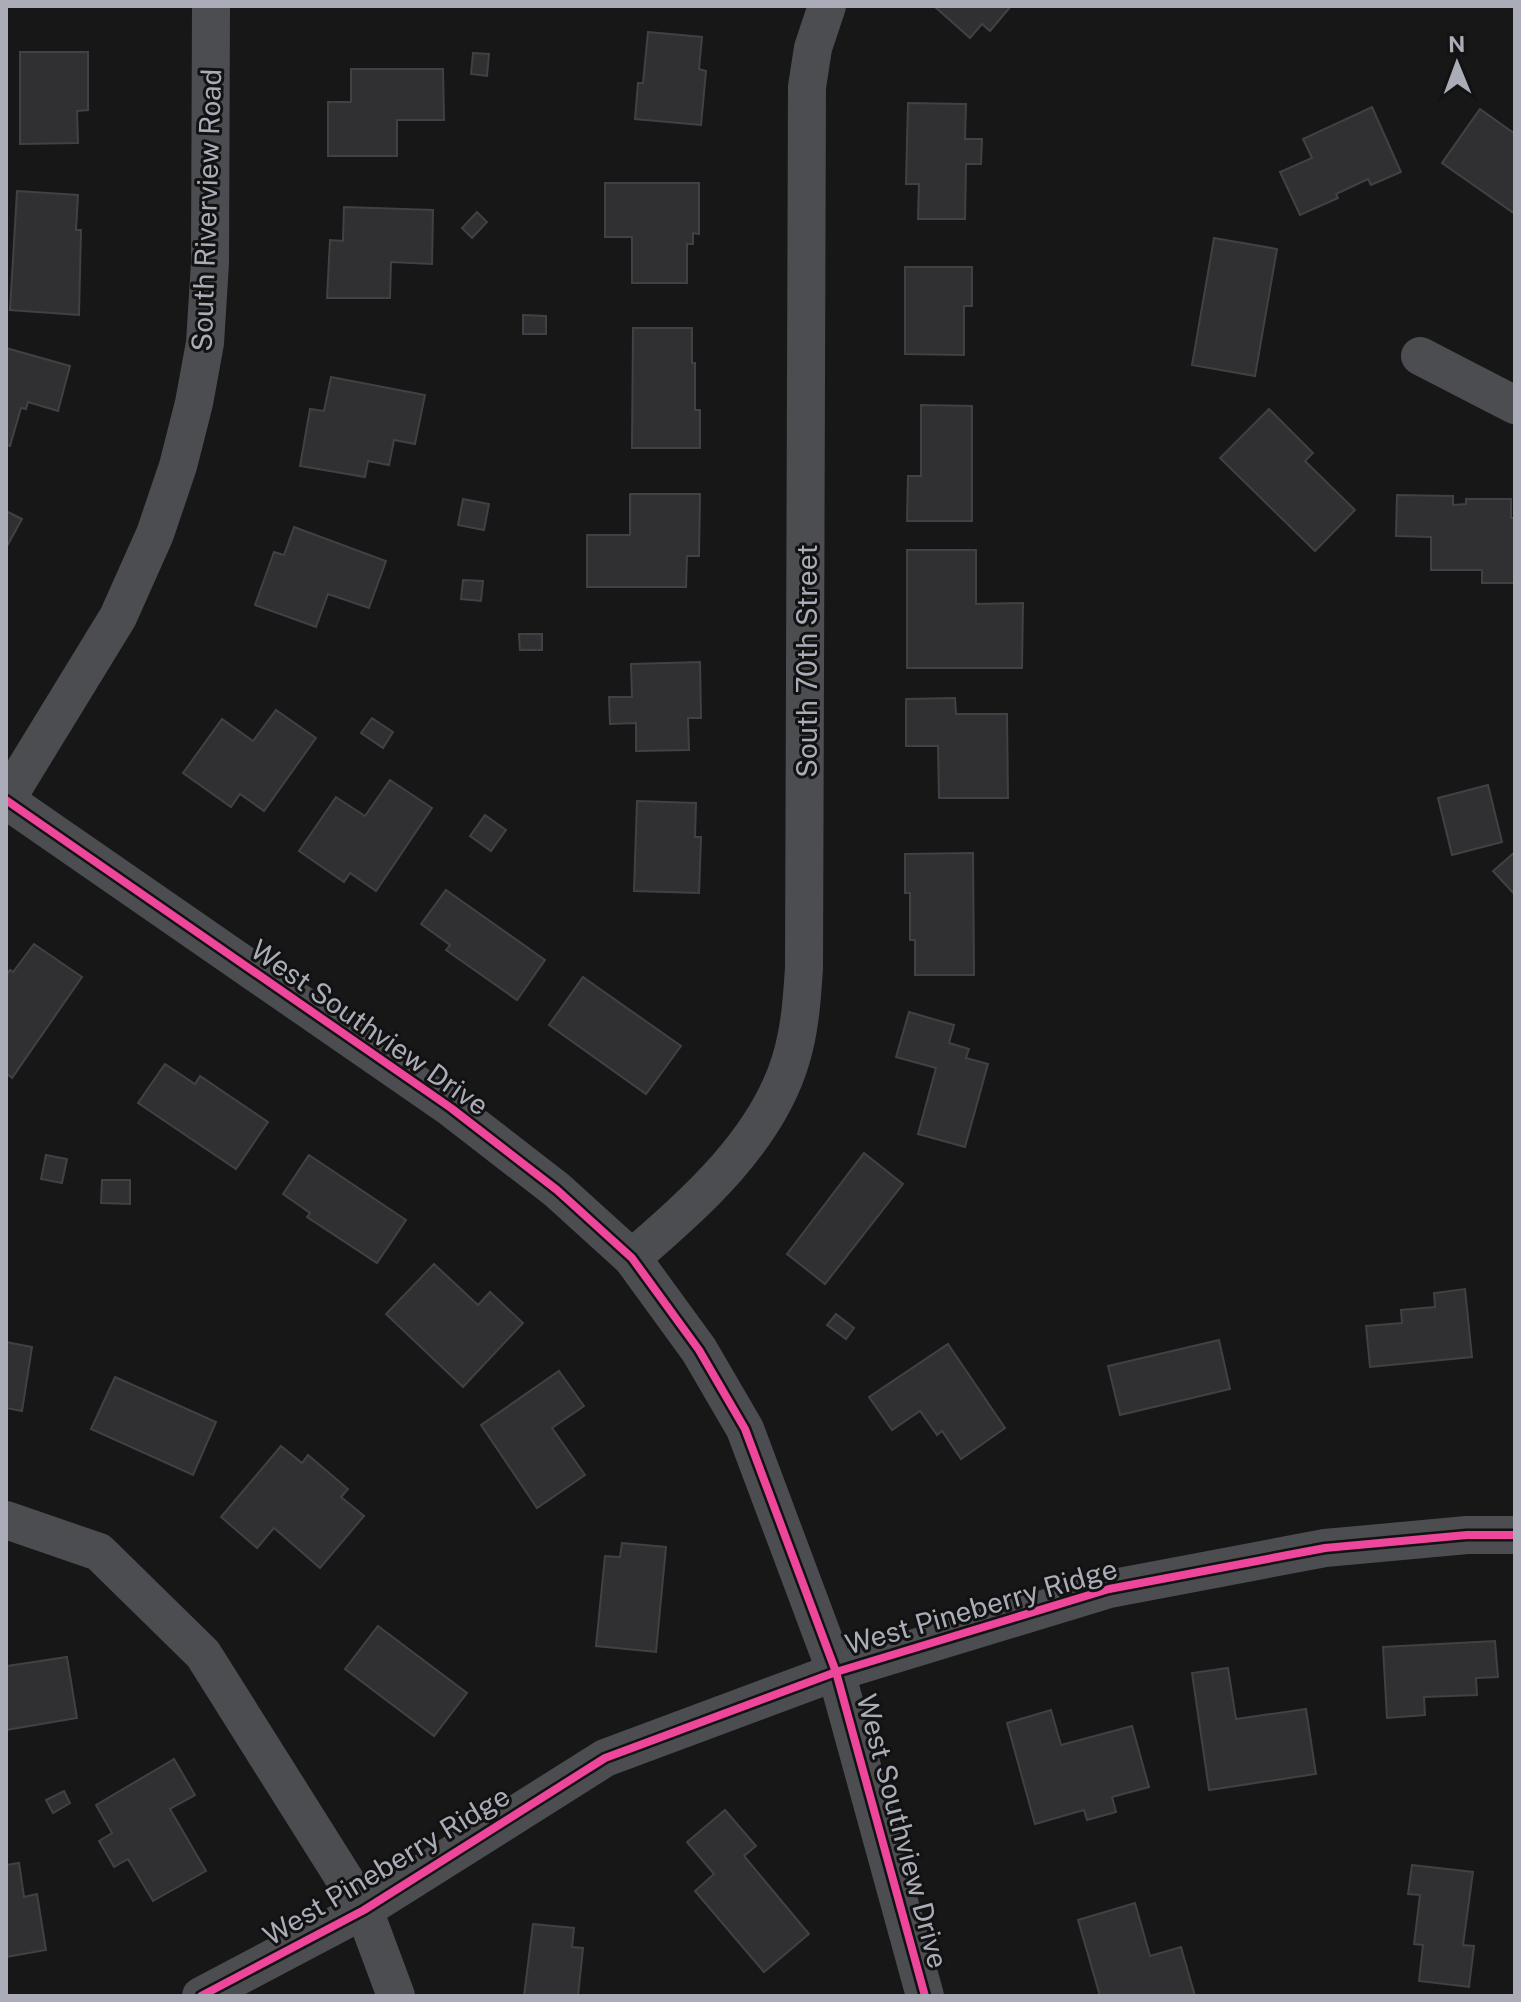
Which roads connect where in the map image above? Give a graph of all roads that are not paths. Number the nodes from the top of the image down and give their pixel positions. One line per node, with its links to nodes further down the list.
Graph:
1 (211, 6): 5 (street, South Riverview Road)
2 (827, 6): 6 (street, South 70th Street)
3 (1420, 356): 4 (street)
4 (1515, 405)
5 (6, 800): 6 (street, West Southview Drive)
6 (632, 1258): 9 (street, West Southview Drive)
7 (6, 1520): 10 (street)
8 (1515, 1535): 9 (street, West Pineberry Ridge)
9 (836, 1672): 10 (street, West Pineberry Ridge); 13 (street, West Southview Drive)
10 (364, 1910): 11 (street, West Pineberry Ridge); 12 (street)
11 (201, 1996)
12 (396, 1996)
13 (925, 1996)

